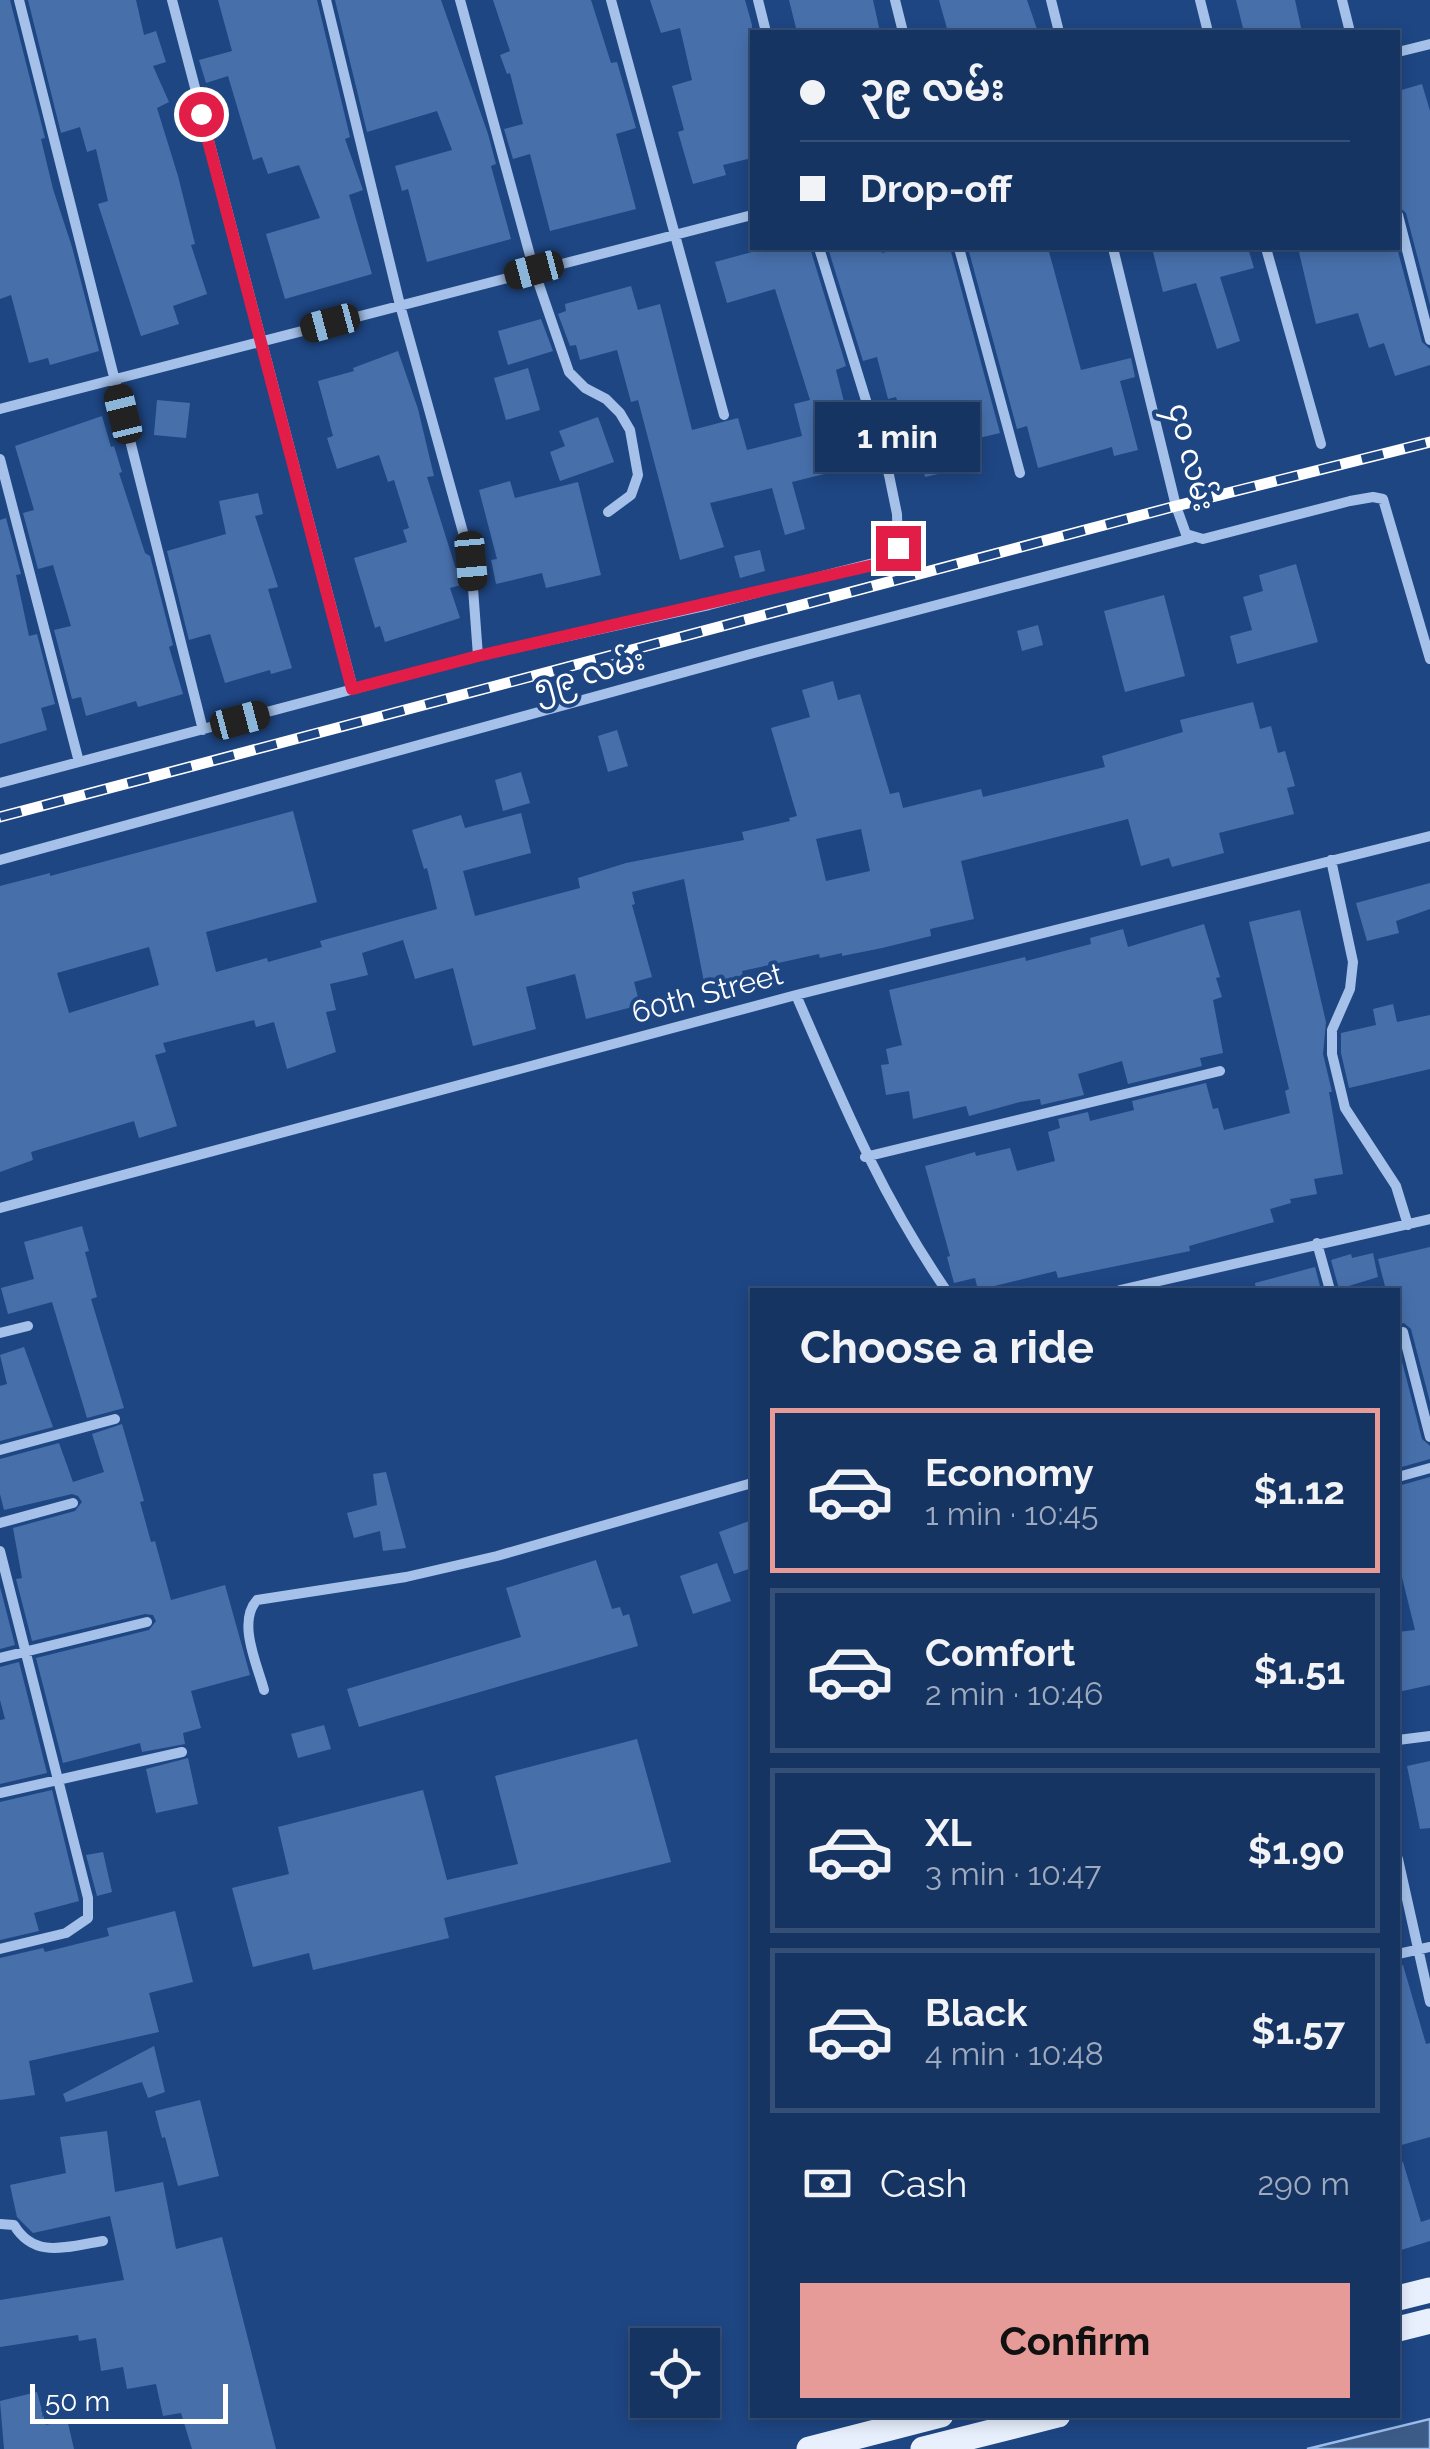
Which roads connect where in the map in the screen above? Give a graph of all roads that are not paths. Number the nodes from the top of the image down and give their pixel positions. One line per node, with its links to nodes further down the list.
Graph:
1 (19, 0): 29 (street)
2 (172, 0): 28 (street)
3 (326, 0): 26 (street)
4 (460, 0): 25 (street)
5 (611, 0): 20 (street)
6 (758, 0): 11 (street)
7 (895, 0): 12 (street)
8 (1051, 0): 13 (street)
9 (1200, 0): 14 (street)
10 (1342, 0): 15 (street)
11 (766, 30)
12 (902, 30)
13 (1058, 30)
14 (1208, 30)
15 (1350, 30)
16 (1430, 44): 17 (street)
17 (1400, 52)
18 (750, 215): 20 (street)
19 (1400, 224): 27 (street)
20 (674, 234): 25 (street); 31 (street)
21 (820, 250): 37 (street)
22 (960, 250): 34 (street)
23 (1113, 250): 36 (street, ၄၀ လမ်း)
24 (1267, 250): 32 (street)
25 (534, 270): 26 (street); 35 (street)
26 (400, 305): 28 (street); 37 (street)
27 (1430, 340)
28 (259, 341): 29 (street); 39 (street)
29 (114, 379): 30 (street); 40 (street)
30 (0, 410)
31 (724, 415)
32 (1321, 444)
33 (0, 459): 41 (street)
34 (1020, 472)
35 (608, 512)
36 (1192, 538): 38 (street, ၄၀ လမ်း); 44 (street, ၅၉ လမ်း)
37 (478, 656): 39 (street)
38 (1430, 659)
39 (352, 689): 40 (street)
40 (203, 730): 41 (street)
41 (79, 762): 42 (street)
42 (0, 783)
43 (1430, 836): 45 (street, 60th Street)
44 (0, 860)
45 (1331, 860): 46 (street, 60th Street); 51 (street)
46 (796, 995): 48 (street); 49 (street, 60th Street)
47 (1220, 1072): 48 (street)
48 (866, 1157): 53 (street)
49 (0, 1208)
50 (1430, 1220): 51 (street)
51 (1408, 1224): 52 (street)
52 (1317, 1244): 54 (street); 55 (street)
53 (945, 1288)
54 (1129, 1288)
55 (1329, 1288)
56 (28, 1326): 58 (street)
57 (1403, 1332): 60 (street)
58 (0, 1334)
59 (115, 1419): 61 (street)
60 (1430, 1437)
61 (0, 1450)
62 (1430, 1468): 63 (street)
63 (1400, 1476)
64 (750, 1484): 72 (street)
65 (73, 1503): 66 (street)
66 (0, 1523)
67 (0, 1551): 68 (street)
68 (3, 1575): 70 (street)
69 (147, 1622): 70 (street)
70 (28, 1651): 71 (street); 76 (street)
71 (0, 1658)
72 (264, 1690)
73 (1430, 1736): 74 (street)
74 (1400, 1740)
75 (182, 1752): 76 (street)
76 (59, 1778): 77 (street); 80 (street)
77 (0, 1793)
78 (1400, 1866): 79 (street)
79 (1424, 1948): 81 (street)
80 (0, 1949)
81 (1430, 2002)
82 (0, 2224): 83 (street)
83 (103, 2241)
84 (1430, 2290): 85 (main road)
85 (1400, 2298)
86 (1430, 2321): 87 (main road)
87 (1400, 2328)
88 (929, 2418): 90 (main road)
89 (1046, 2418): 91 (main road)
90 (809, 2449)
91 (923, 2449)

